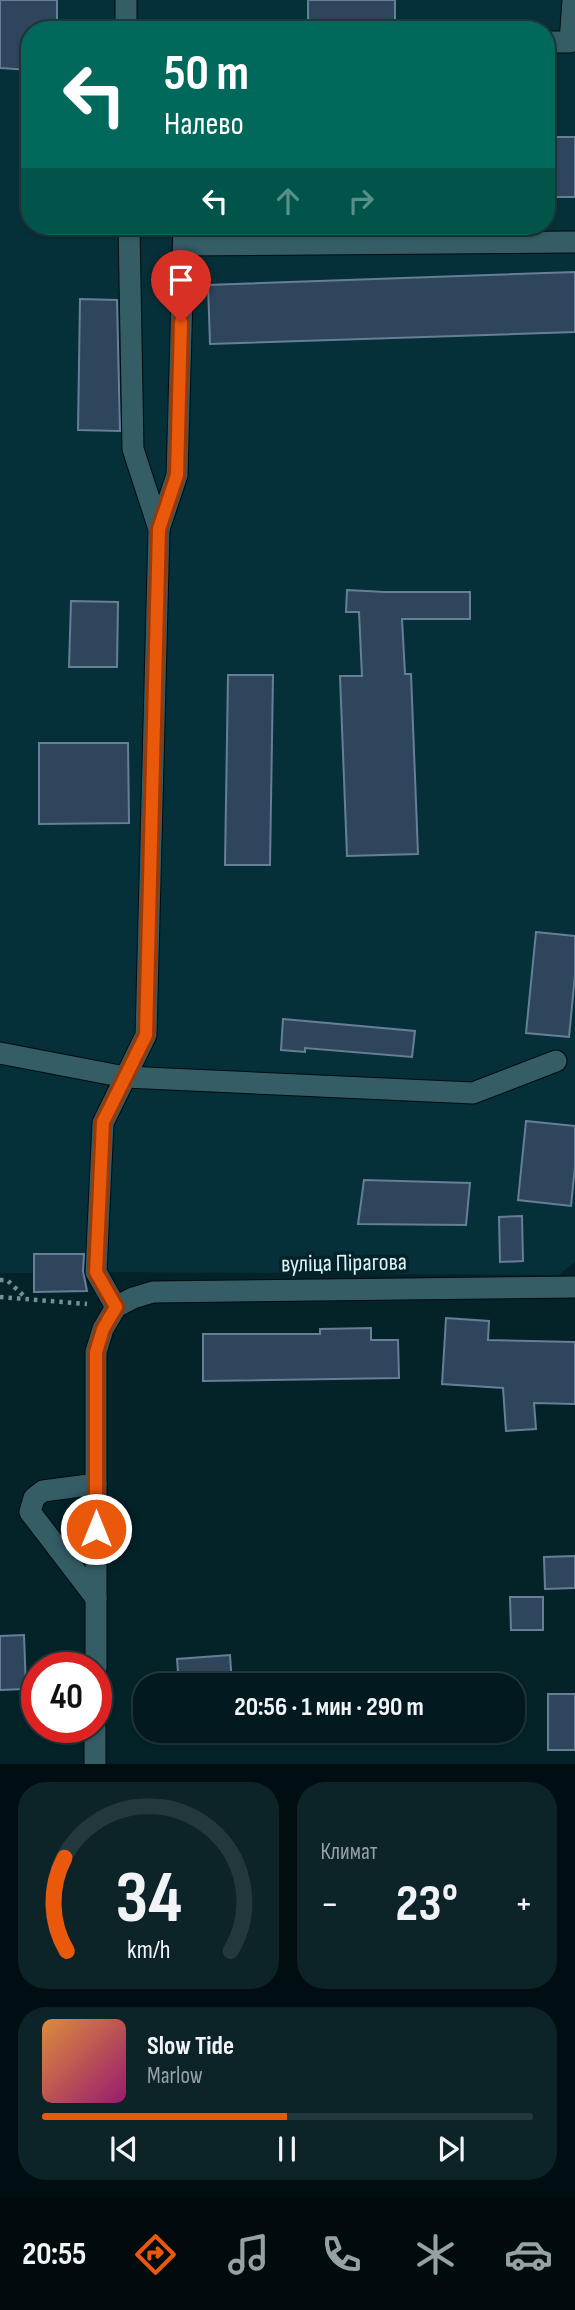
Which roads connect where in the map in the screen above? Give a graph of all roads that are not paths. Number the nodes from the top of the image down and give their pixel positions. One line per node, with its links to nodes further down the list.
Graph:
1 (126, 0): 3 (street)
2 (573, 0): 4 (street)
3 (126, 21)
4 (555, 42)
5 (129, 235): 8 (street)
6 (184, 235): 7 (street); 8 (street)
7 (575, 242)
8 (159, 529): 11 (street)
9 (0, 1053): 11 (street)
10 (556, 1061): 11 (street)
11 (125, 1077): 13 (street)
12 (575, 1287): 13 (street, вуліца Пірагова)
13 (116, 1307): 14 (street)
14 (96, 1484): 15 (street); 15 (street)
15 (96, 1598): 16 (street)
16 (96, 1652)
17 (95, 1743): 18 (street)
18 (95, 1764)

